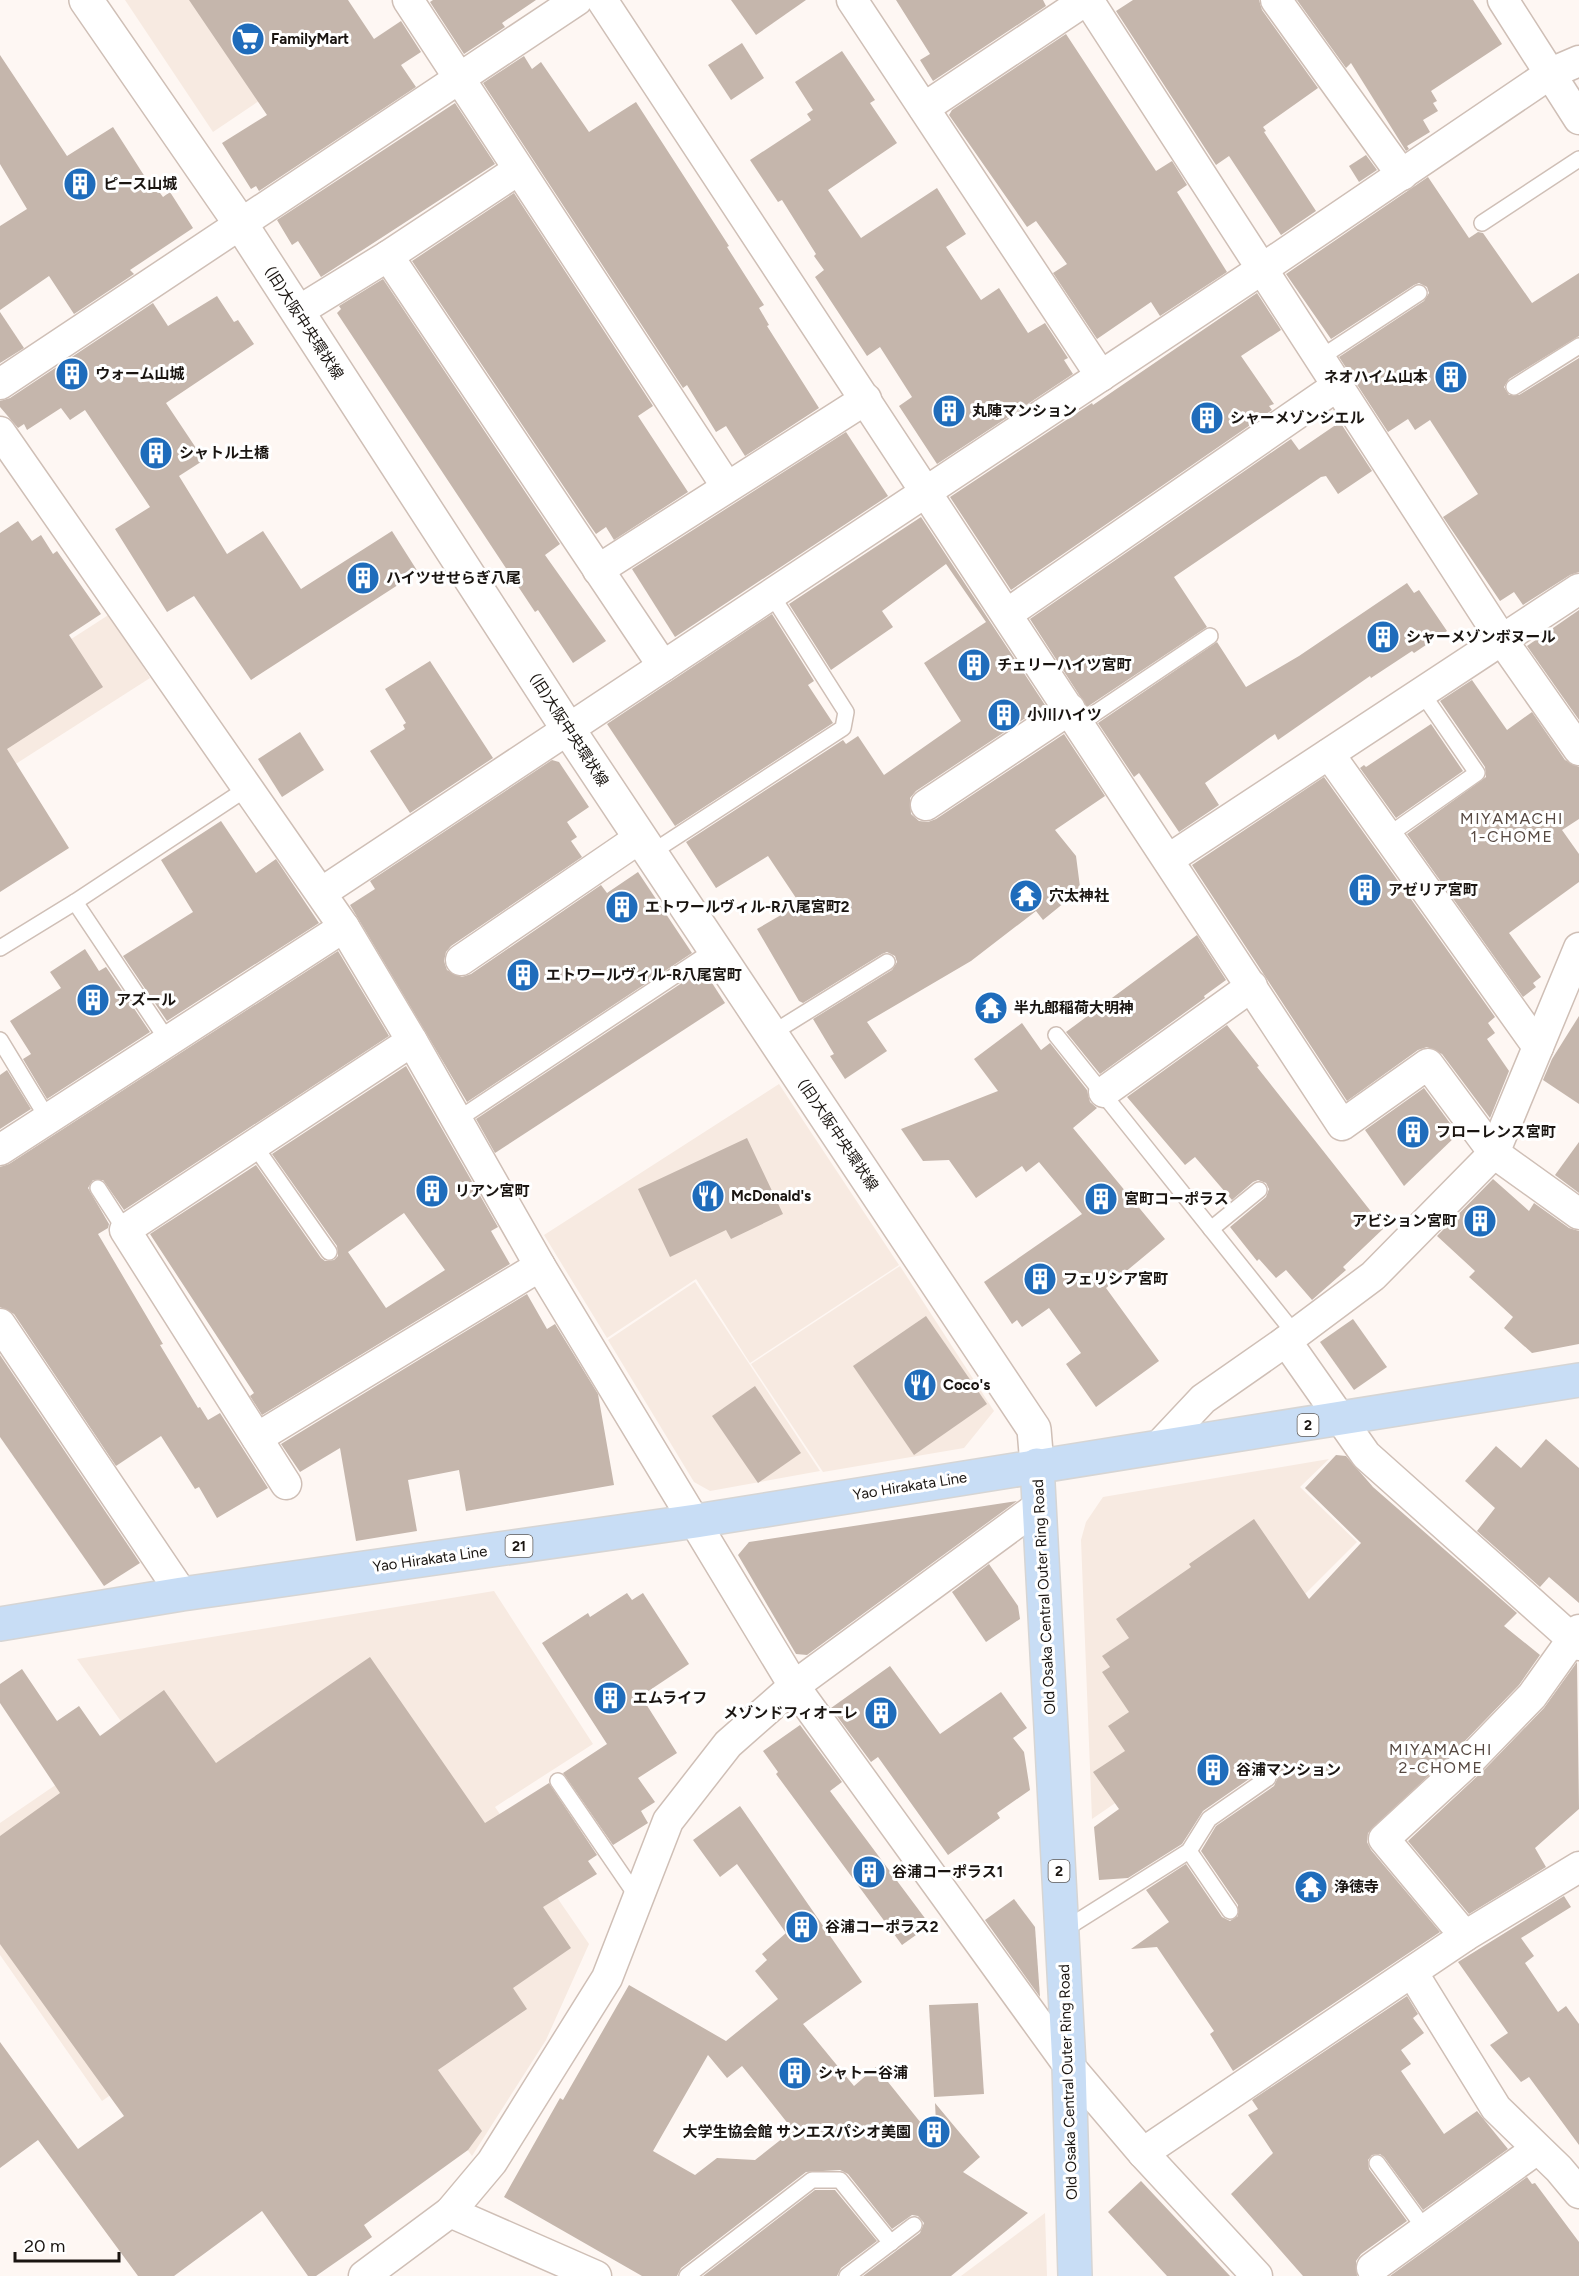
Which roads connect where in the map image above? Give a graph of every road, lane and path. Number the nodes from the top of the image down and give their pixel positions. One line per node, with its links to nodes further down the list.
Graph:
1 (86, 0): 17 (street, (旧)大阪中央環状線 / 2)
2 (408, 0): 11 (street)
3 (577, 0): 11 (street)
4 (602, 0): 29 (street)
5 (852, 0): 12 (street)
6 (1087, 0): 12 (street); 20 (street)
7 (1276, 0): 16 (street)
8 (1503, 0): 10 (street)
9 (1579, 61): 10 (street)
10 (1551, 73): 13 (street); 16 (street)
11 (460, 77): 15 (street); 17 (street)
12 (924, 108): 25 (street)
13 (1579, 119)
14 (1579, 159): 18 (lane)
15 (518, 170): 19 (street); 31 (street)
16 (1402, 175): 20 (street)
17 (240, 223): 22 (street, (旧)大阪中央環状線 / 2); 26 (street)
18 (1482, 223)
19 (388, 256): 22 (street); 33 (street)
20 (1262, 269): 24 (street); 25 (street)
21 (1419, 293): 24 (lane)
22 (297, 312): 42 (street, (旧)大阪中央環状線 / 2)
23 (1579, 346): 28 (lane)
24 (1320, 358): 27 (street)
25 (1101, 376): 32 (street)
26 (0, 384)
27 (1337, 386): 36 (street); 38 (street)
28 (1514, 387)
29 (866, 399): 31 (street); 32 (street)
30 (0, 432): 45 (street)
31 (727, 487): 33 (street)
32 (926, 492): 35 (street); 36 (street)
33 (598, 570): 39 (street)
34 (1579, 589): 38 (street)
35 (771, 594): 39 (street); 48 (lane)
36 (1007, 614): 41 (street)
37 (1210, 636): 41 (lane)
38 (1502, 640): 40 (street); 43 (street)
39 (663, 666): 42 (street)
40 (1422, 693): 44 (street); 47 (lane)
41 (1075, 717): 46 (street); 49 (street)
42 (568, 729): 48 (street, (旧)大阪中央環状線 / 2); 50 (street)
43 (1579, 750)
44 (1329, 754): 47 (street); 49 (street)
45 (249, 787): 50 (street); 51 (lane)
46 (926, 805)
47 (1387, 836): 64 (street)
48 (646, 845): 55 (street, (旧)大阪中央環状線 / 2); 56 (street)
49 (1169, 859): 58 (street)
50 (321, 893): 52 (street)
51 (75, 902): 53 (lane); 62 (lane)
52 (344, 927): 62 (street); 63 (street)
53 (0, 948)
54 (1579, 948): 64 (street)
55 (715, 949): 59 (street, (旧)大阪中央環状線 / 2); 67 (lane)
56 (461, 960)
57 (886, 962): 59 (lane)
58 (1252, 986): 65 (street); 70 (street)
59 (771, 1034): 84 (street, (旧)大阪中央環状線 / 2)
60 (1056, 1035): 65 (lane)
61 (0, 1040): 66 (lane)
62 (168, 1041): 66 (street)
63 (412, 1041): 67 (street); 68 (street)
64 (1538, 1047): 70 (street)
65 (1104, 1092): 74 (lane)
66 (48, 1119): 69 (street)
67 (457, 1120): 77 (street)
68 (254, 1145): 75 (street); 76 (lane)
69 (0, 1150)
70 (1494, 1152): 73 (street); 79 (street)
71 (98, 1188): 75 (lane)
72 (1259, 1190): 74 (lane)
73 (1579, 1214)
74 (1211, 1229): 79 (lane)
75 (125, 1230): 82 (street)
76 (328, 1252)
77 (540, 1266): 82 (street); 87 (street)
78 (0, 1324): 88 (street)
79 (1291, 1338): 81 (street); 83 (street)
80 (1579, 1380): 81 (main road, Old Osaka Central Outer Ring Road / 2)
81 (1341, 1420): 83 (main road, Old Osaka Central Outer Ring Road / 2); 90 (street)
82 (256, 1438): 85 (street)
83 (1157, 1448): 84 (main road, Old Osaka Central Outer Ring Road / 2)
84 (1037, 1466): 86 (main road, Old Osaka Central Outer Ring Road / 2); 87 (main road, Yao Hirakata Line / 21)
85 (286, 1484)
86 (1039, 1506): 91 (street); 98 (main road, Old Osaka Central Outer Ring Road / 2)
87 (696, 1521): 88 (main road, Yao Hirakata Line / 21); 91 (street)
88 (182, 1594): 89 (main road, Yao Hirakata Line / 21)
89 (0, 1624)
90 (1576, 1639): 99 (street)
91 (794, 1686): 96 (street); 101 (street)
92 (1268, 1778): 94 (lane)
93 (558, 1781): 96 (lane)
94 (1189, 1851): 97 (lane); 98 (lane)
95 (1579, 1867): 99 (street)
96 (638, 1898): 106 (street)
97 (1230, 1911)
98 (1062, 1931): 101 (main road, Old Osaka Central Outer Ring Road / 2)
99 (1465, 1936): 100 (street)
100 (1412, 1972): 102 (street); 103 (street)
101 (1069, 2066): 103 (street); 115 (main road, Old Osaka Central Outer Ring Road / 2)
102 (1537, 2149): 105 (street); 108 (street)
103 (1143, 2153): 116 (street)
104 (1377, 2163): 108 (lane)
105 (1579, 2193)
106 (450, 2212): 111 (street); 112 (street)
107 (914, 2225): 109 (lane)
108 (1425, 2229): 110 (street)
109 (891, 2243): 113 (lane); 114 (lane)
110 (1372, 2268)
111 (363, 2276)
112 (596, 2276)
113 (687, 2276)
114 (847, 2276)
115 (1075, 2276)
116 (1257, 2276)

